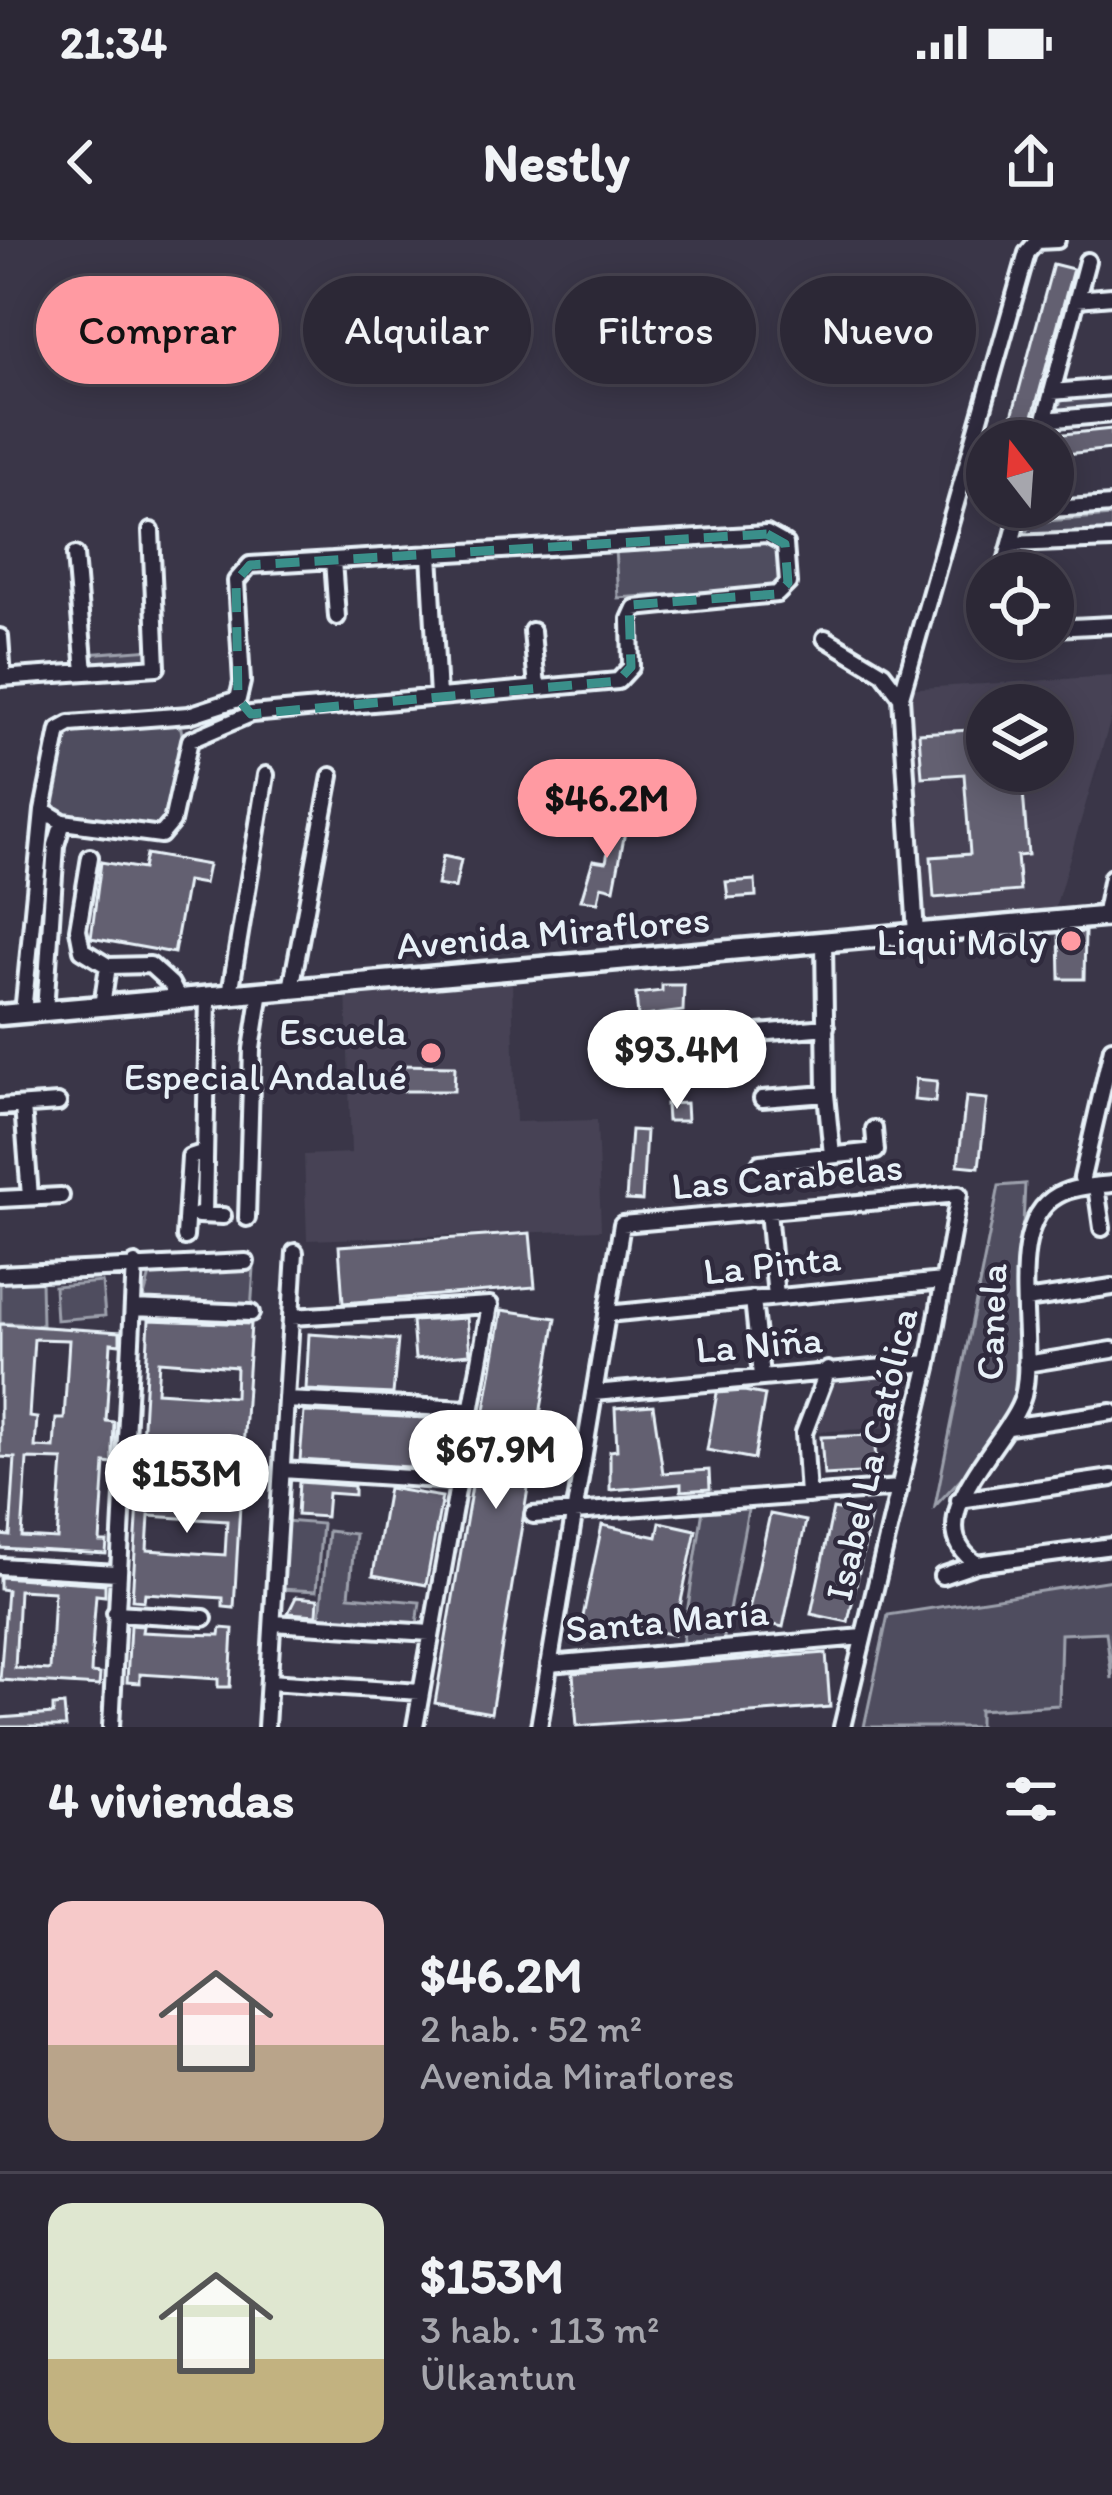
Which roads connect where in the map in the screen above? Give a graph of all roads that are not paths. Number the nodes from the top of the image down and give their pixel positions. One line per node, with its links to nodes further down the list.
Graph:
1 (1057, 240): 29 (street)
2 (1087, 261): 4 (street)
3 (1112, 296): 4 (street)
4 (1077, 299): 6 (street)
5 (1112, 387): 6 (street)
6 (1052, 392): 8 (street)
7 (1112, 414): 8 (street)
8 (1044, 420)
9 (1112, 505): 10 (street)
10 (1074, 507)
11 (1016, 528): 14 (street)
12 (151, 531): 25 (street)
13 (1112, 540): 14 (street)
14 (1011, 544): 15 (street)
15 (1009, 552)
16 (430, 554): 18 (street); 27 (street); 28 (street)
17 (75, 555): 25 (street)
18 (333, 560): 19 (street); 30 (street)
19 (337, 617)
20 (1112, 626): 21 (street)
21 (1074, 627)
22 (532, 631): 27 (street)
23 (0, 637): 26 (street)
24 (826, 638): 29 (street)
25 (85, 672): 26 (street)
26 (2, 678)
27 (537, 688): 28 (street)
28 (438, 697): 31 (street)
29 (902, 697): 41 (street)
30 (238, 699): 31 (street); 32 (street)
31 (251, 714): 33 (street)
32 (178, 716): 33 (street); 36 (street)
33 (188, 744): 37 (street)
34 (266, 775): 46 (street)
35 (331, 776): 44 (street)
36 (43, 810): 37 (street); 51 (street)
37 (63, 822): 50 (street)
38 (90, 857): 43 (street)
39 (1112, 877): 40 (street)
40 (1108, 916): 41 (main road, Avenida Miraflores)
41 (916, 934): 42 (main road, Avenida Miraflores)
42 (824, 940): 44 (main road, Avenida Miraflores); 53 (street)
43 (108, 966): 48 (street); 49 (street)
44 (291, 989): 45 (main road, Avenida Miraflores)
45 (261, 992): 46 (main road, Avenida Miraflores); 74 (street)
46 (230, 994): 47 (main road, Avenida Miraflores)
47 (208, 996): 48 (main road, Avenida Miraflores); 62 (street)
48 (179, 999): 49 (main road, Avenida Miraflores)
49 (102, 1006): 50 (main road, Avenida Miraflores)
50 (45, 1012): 51 (main road, Avenida Miraflores)
51 (23, 1013): 52 (main road, Avenida Miraflores)
52 (0, 1015)
53 (826, 1027): 54 (street); 56 (street)
54 (759, 1033)
55 (1112, 1048): 65 (street)
56 (826, 1094): 57 (street); 63 (street)
57 (762, 1100)
58 (58, 1103): 59 (street)
59 (23, 1106): 60 (street); 68 (street)
60 (0, 1107)
61 (874, 1129): 63 (street)
62 (205, 1152): 71 (street); 72 (street)
63 (832, 1156): 64 (street)
64 (760, 1163)
65 (1097, 1182): 75 (street); 85 (street, Canela)
66 (959, 1194): 70 (street, Las Carabelas); 81 (street, Isabel La Católica)
67 (62, 1196): 68 (street)
68 (30, 1197): 69 (street)
69 (0, 1199)
70 (768, 1211): 83 (street); 88 (street, Las Carabelas)
71 (187, 1214): 72 (street); 76 (street)
72 (204, 1215): 73 (street)
73 (223, 1216)
74 (247, 1218)
75 (1101, 1228)
76 (185, 1237)
77 (295, 1252): 89 (street)
78 (246, 1262): 79 (street)
79 (134, 1264): 80 (street); 86 (street)
80 (0, 1274)
81 (943, 1281): 83 (street, La Pinta); 91 (street, Isabel La Católica)
82 (1112, 1287): 85 (street)
83 (776, 1297): 84 (street, La Pinta)
84 (753, 1299): 88 (street, La Pinta); 94 (street)
85 (1026, 1300): 92 (street, Canela)
86 (133, 1308): 87 (street); 100 (street)
87 (251, 1313)
88 (607, 1314): 95 (street)
89 (291, 1317): 96 (street); 97 (street)
90 (1112, 1350): 92 (street)
91 (929, 1363): 93 (street, La Niña); 105 (street, Isabel La Católica)
92 (1026, 1364): 99 (street, Canela)
93 (828, 1370): 94 (street, La Niña); 106 (street)
94 (760, 1376): 95 (street, La Niña)
95 (594, 1393): 108 (street)
96 (286, 1400): 97 (street); 102 (street)
97 (468, 1409): 104 (street)
98 (1112, 1412): 99 (street)
99 (1010, 1427): 107 (street, Canela)
100 (125, 1459): 101 (street); 113 (street)
101 (218, 1464)
102 (282, 1470): 104 (street); 117 (street)
103 (1112, 1478): 107 (street)
104 (456, 1481): 118 (street)
105 (900, 1488): 106 (street); 119 (street, Isabel La Católica)
106 (808, 1495): 108 (street)
107 (959, 1500): 111 (street)
108 (574, 1512): 109 (street); 120 (street)
109 (533, 1515)
110 (1112, 1546): 111 (street)
111 (977, 1564): 114 (street)
112 (0, 1566): 113 (street)
113 (117, 1573): 115 (street)
114 (942, 1576)
115 (115, 1612): 116 (street); 123 (street)
116 (204, 1618)
117 (273, 1623): 118 (street); 121 (street)
118 (430, 1633): 122 (street)
119 (863, 1637): 120 (street, Santa María); 127 (street, Isabel La Católica)
120 (549, 1664): 126 (street)
121 (269, 1682): 122 (street); 124 (street)
122 (421, 1692): 125 (street)
123 (111, 1727)
124 (266, 1727)
125 (415, 1727)
126 (539, 1727)
127 (842, 1727)

